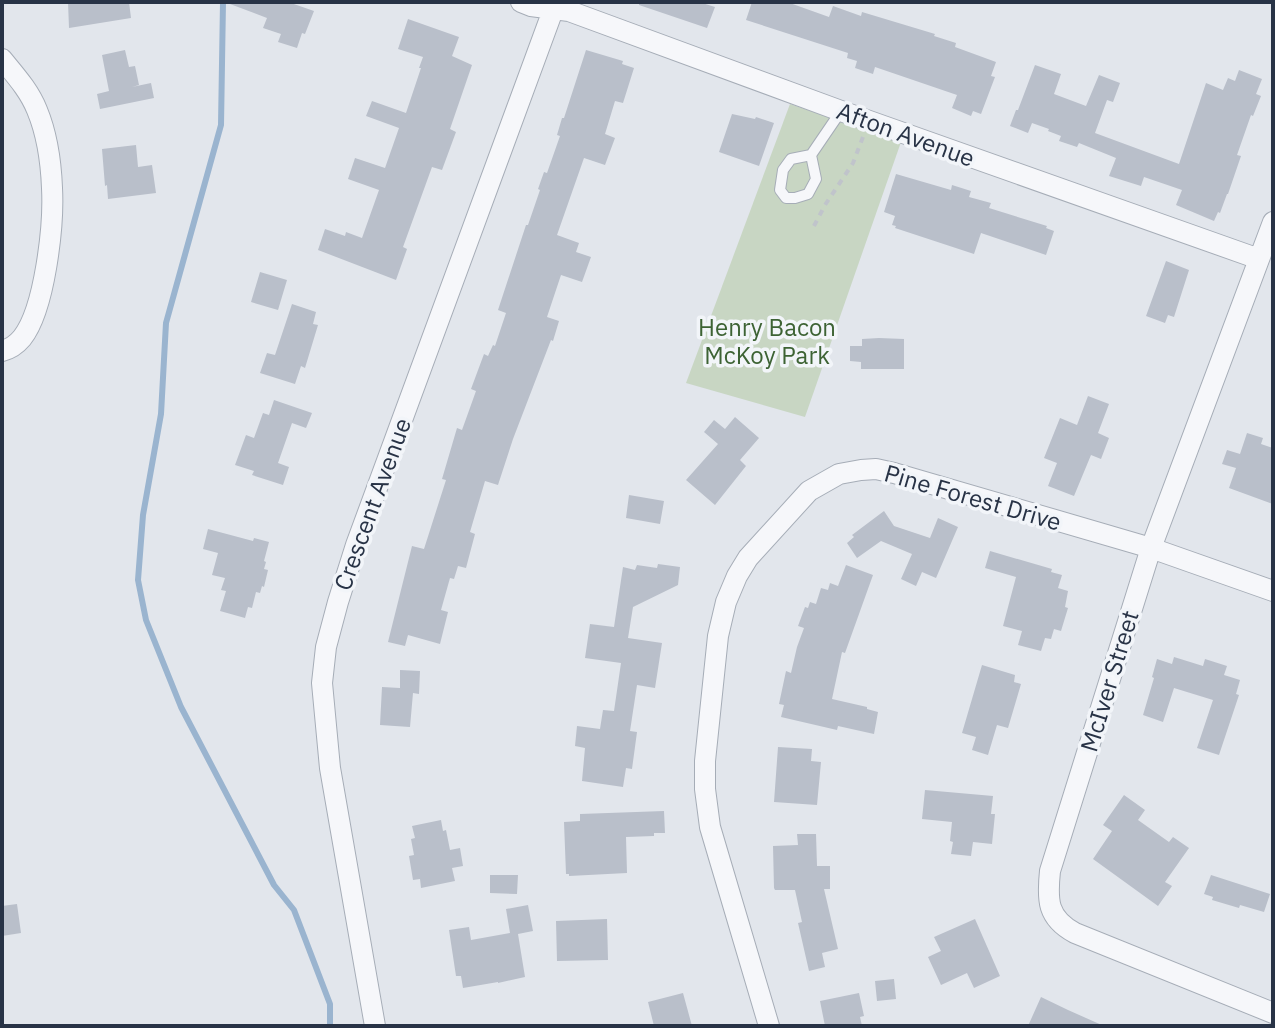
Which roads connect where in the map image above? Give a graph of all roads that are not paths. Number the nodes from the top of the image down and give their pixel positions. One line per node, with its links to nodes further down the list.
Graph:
1 (521, 2): 2 (street, Afton Avenue)
2 (555, 5): 4 (street, Afton Avenue); 12 (street, Crescent Avenue)
3 (2, 59): 8 (street)
4 (841, 111): 5 (lane); 7 (street, Afton Avenue)
5 (811, 155): 5 (lane)
6 (1273, 222): 7 (street, McIver Street)
7 (1259, 259): 9 (street, McIver Street)
8 (2, 351)
9 (1151, 548): 10 (street, Pine Forest Drive); 11 (street, McIver Street); 13 (street, Pine Forest Drive)
10 (1273, 591)
11 (1273, 1013)
12 (375, 1026)
13 (769, 1026)

